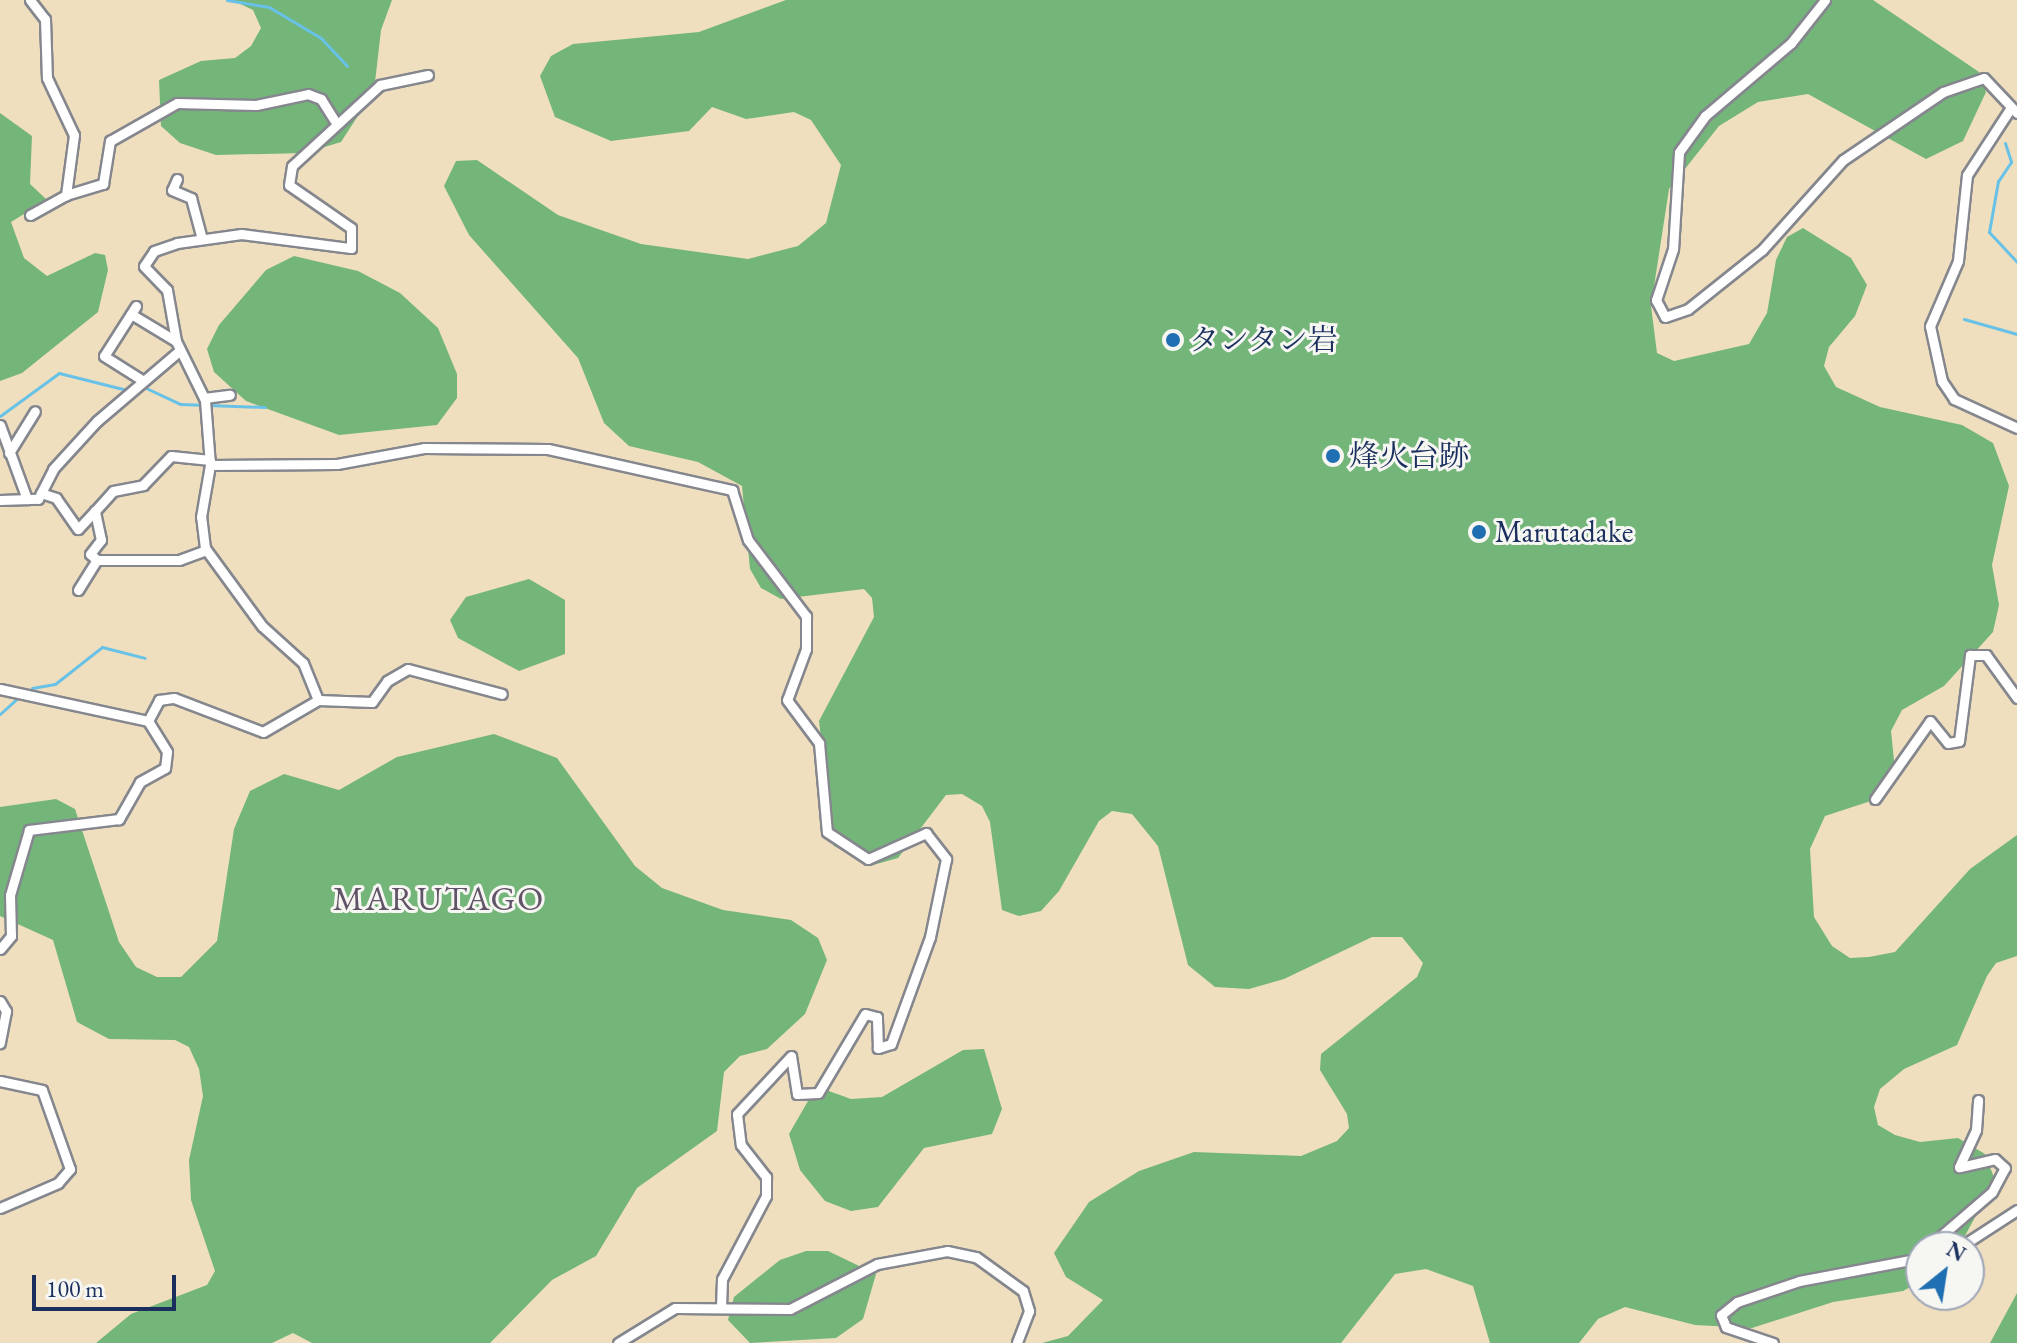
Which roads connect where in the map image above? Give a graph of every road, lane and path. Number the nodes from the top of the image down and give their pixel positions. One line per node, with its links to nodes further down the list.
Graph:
1 (30, 0): 7 (street)
2 (1825, 0): 4 (street)
3 (428, 75): 5 (street)
4 (2014, 111): 16 (street)
5 (334, 120): 7 (street); 9 (street)
6 (177, 179): 9 (street)
7 (66, 195): 8 (street)
8 (30, 215)
9 (202, 239): 10 (street)
10 (178, 345): 11 (street); 11 (street); 13 (street)
11 (142, 380): 19 (street)
12 (230, 395): 13 (street)
13 (205, 401): 18 (street)
14 (35, 411): 17 (street)
15 (0, 425): 17 (street)
16 (2017, 428)
17 (9, 453): 20 (street)
18 (210, 462): 22 (street); 23 (street); 42 (street)
19 (41, 493): 20 (street); 22 (street)
20 (27, 499): 21 (street)
21 (0, 500)
22 (95, 511): 24 (street)
23 (206, 550): 24 (street); 29 (street)
24 (97, 560): 25 (street)
25 (78, 590)
26 (0, 689): 30 (street)
27 (502, 694): 29 (street)
28 (2017, 698): 31 (street)
29 (318, 700): 30 (street)
30 (148, 721): 32 (street)
31 (1875, 799)
32 (0, 949)
33 (0, 1001): 34 (street)
34 (0, 1043)
35 (0, 1081): 37 (street)
36 (1978, 1100): 39 (street)
37 (0, 1208)
38 (2017, 1210): 40 (street)
39 (1947, 1231)
40 (1985, 1231)
41 (1905, 1260): 45 (street)
42 (721, 1307): 43 (street); 44 (street)
43 (618, 1343)
44 (1017, 1343)
45 (1773, 1343)

